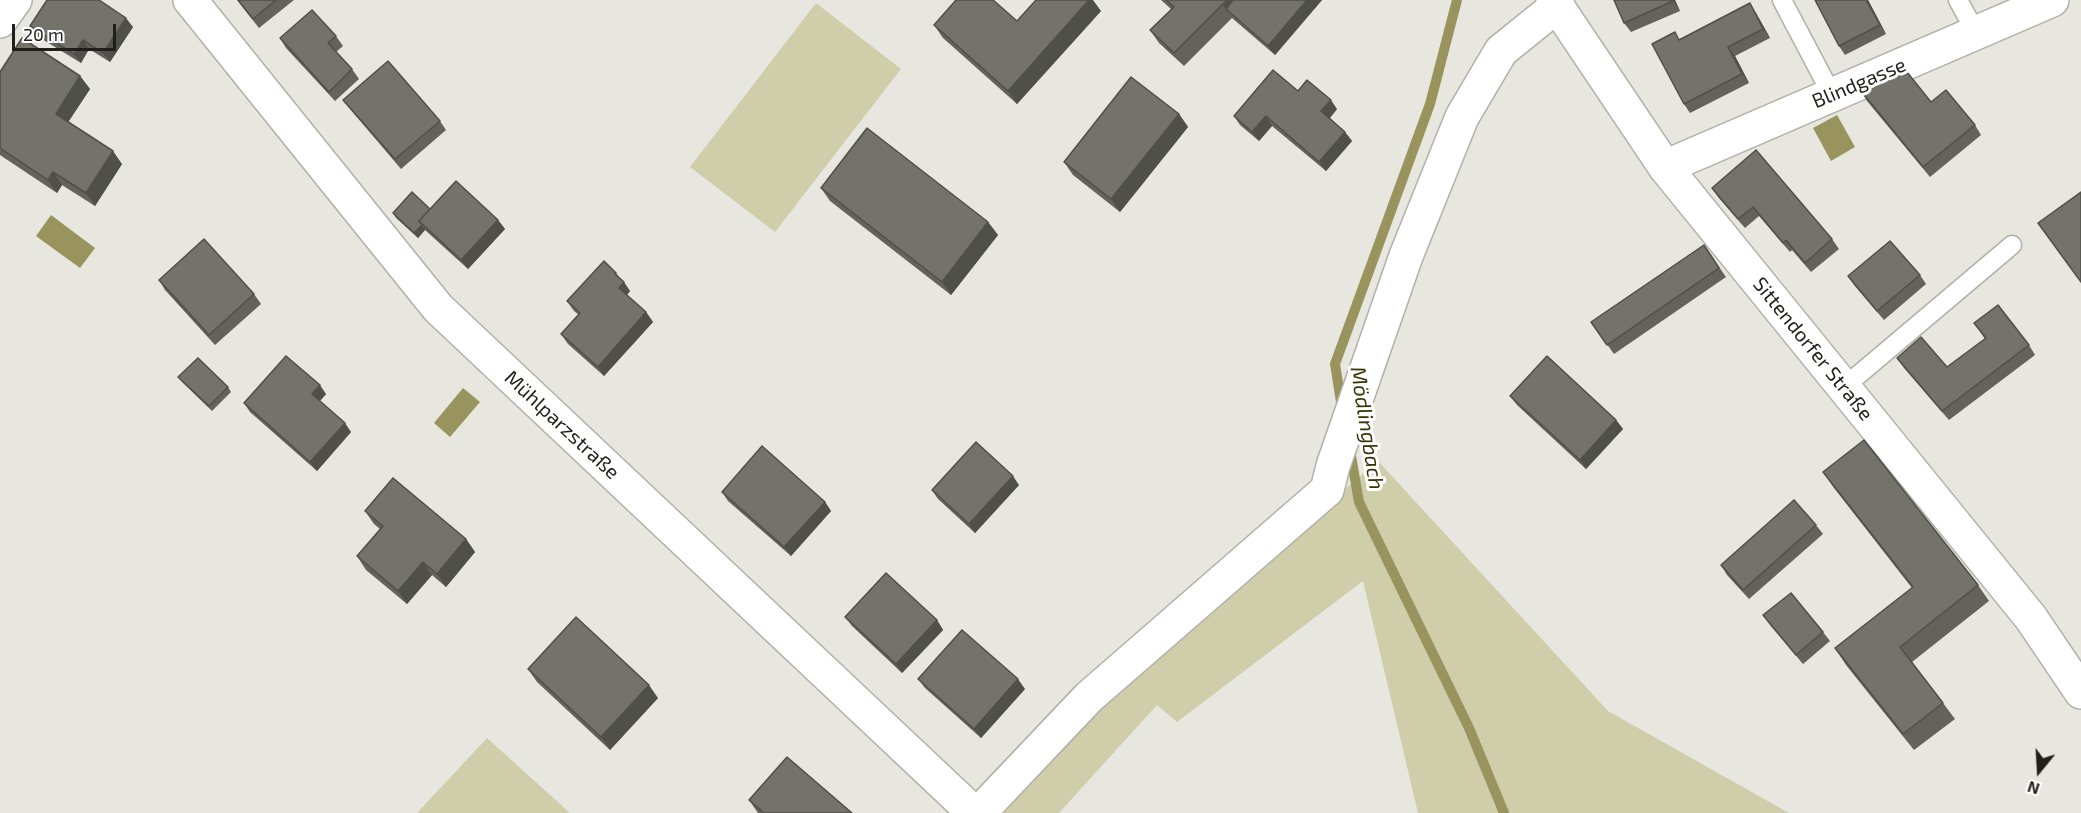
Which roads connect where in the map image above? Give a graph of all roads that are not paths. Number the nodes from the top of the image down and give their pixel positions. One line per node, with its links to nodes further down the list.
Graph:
1 (15, 0): 7 (street)
2 (190, 0): 14 (street, Mühlparzstraße)
3 (1782, 0): 9 (lane)
4 (1958, 0): 8 (lane)
5 (2052, 0): 8 (street, Blindgasse)
6 (1555, 3): 10 (street, Sittendorfer Straße); 15 (street)
7 (0, 21)
8 (1976, 33): 9 (street, Blindgasse)
9 (1832, 95): 10 (street, Blindgasse)
10 (1665, 167): 12 (street, Sittendorfer Straße)
11 (2012, 245): 12 (lane)
12 (1844, 387): 13 (street, Sittendorfer Straße)
13 (2081, 692)
14 (974, 813)
15 (979, 813)

